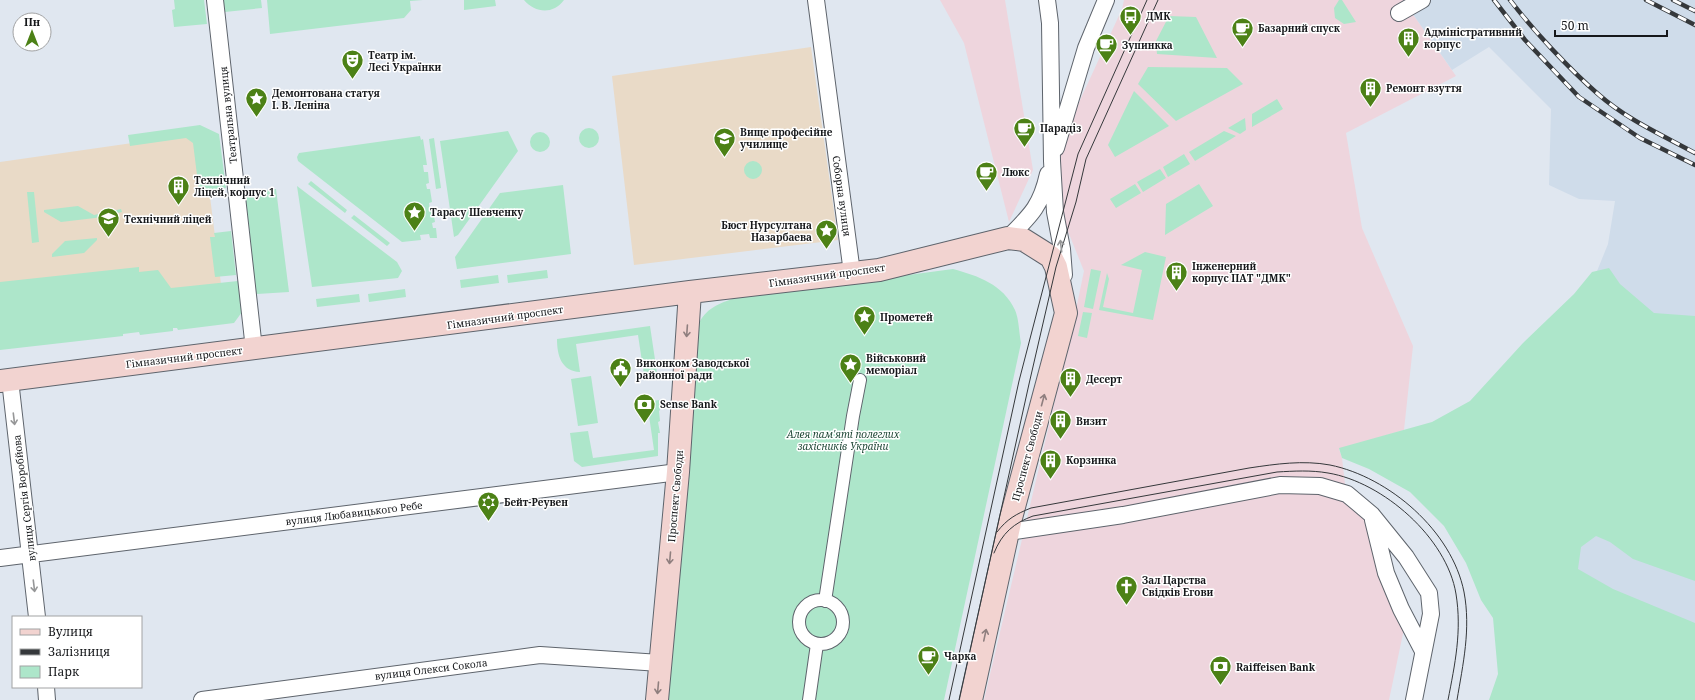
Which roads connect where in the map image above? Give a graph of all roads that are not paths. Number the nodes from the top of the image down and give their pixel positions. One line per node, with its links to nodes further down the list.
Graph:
1 (215, 0): 13 (street, Театральна вулиця)
2 (816, 0): 10 (street, Соборна вулиця)
3 (1047, 0): 7 (street)
4 (1106, 0): 7 (street)
5 (1422, 0): 6 (street)
6 (1399, 13)
7 (1052, 161): 8 (street, Проспект Свободи); 9 (street)
8 (1055, 212): 9 (street); 12 (street, Проспект Свободи, one-way to 8)
9 (1008, 238): 10 (main road, Гімназичний проспект); 12 (main road)
10 (852, 273): 11 (main road, Гімназичний проспект)
11 (690, 292): 13 (main road, Гімназичний проспект); 16 (main road, Проспект Свободи, one-way to 16)
12 (1066, 313): 18 (main road, Проспект Свободи, one-way to 12)
13 (254, 348): 15 (main road, Гімназичний проспект)
14 (860, 380): 21 (street)
15 (5, 381): 19 (street, вулиця Сергія Воробйова, one-way to 19)
16 (678, 472): 19 (street, вулиця Любавицького Ребе); 25 (main road, Проспект Свободи, one-way to 25)
17 (1372, 515): 18 (street); 24 (street); 24 (street)
18 (1008, 532): 31 (main road, Проспект Свободи, one-way to 18)
19 (30, 554): 20 (street, вулиця Любавицького Ребе); 22 (street, вулиця Сергія Воробйова, one-way to 22)
20 (0, 558)
21 (825, 601): 23 (street); 23 (street)
22 (37, 616)
23 (817, 644): 30 (street)
24 (1423, 651): 32 (street)
25 (660, 663): 28 (street, вулиця Олекси Сокола); 29 (main road, Проспект Свободи, one-way to 29)
26 (46, 688): 27 (street)
27 (47, 700)
28 (202, 700)
29 (657, 700)
30 (809, 700)
31 (971, 700)
32 (1414, 700)

